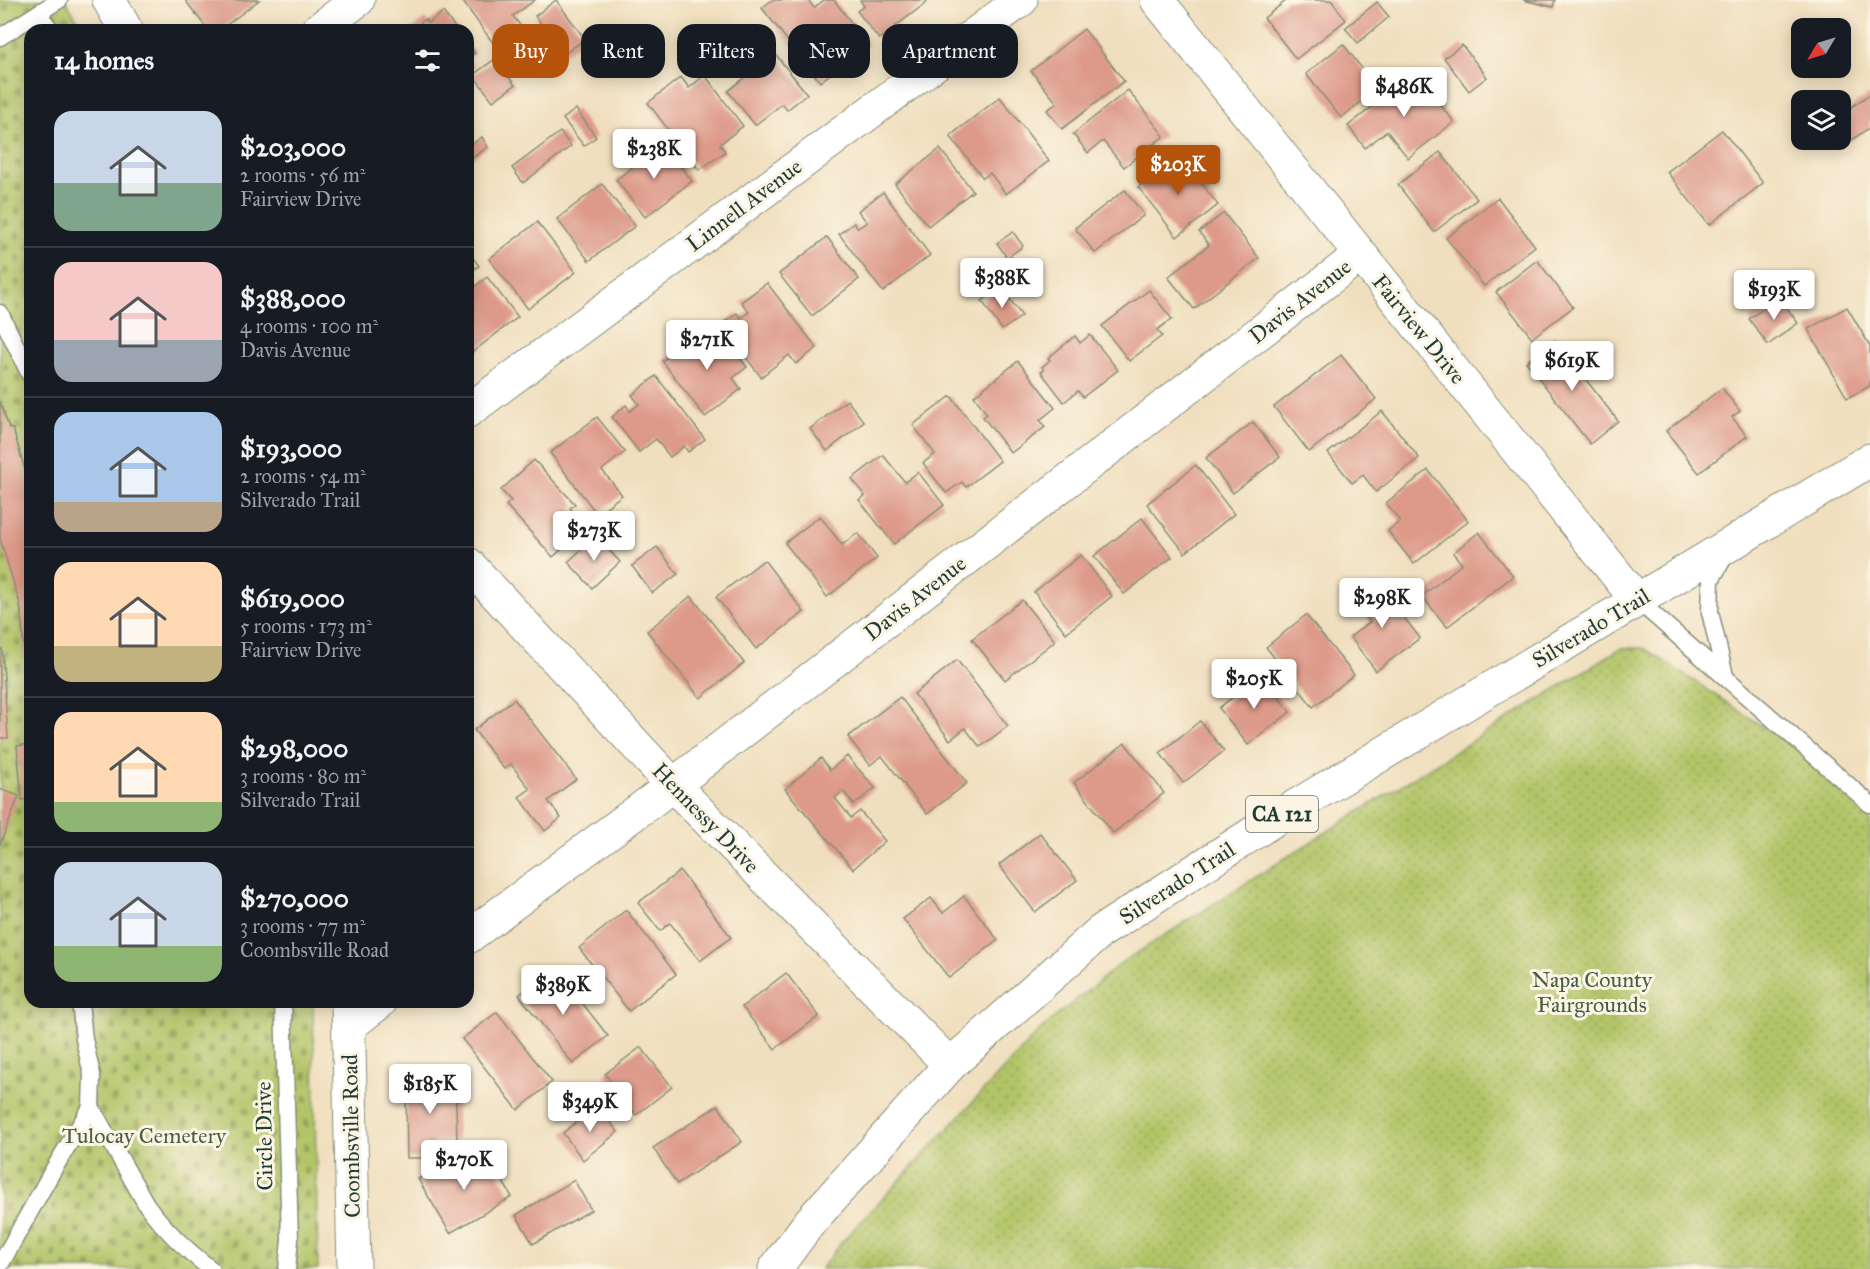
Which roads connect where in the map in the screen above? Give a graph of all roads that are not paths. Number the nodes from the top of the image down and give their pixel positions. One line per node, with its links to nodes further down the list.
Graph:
1 (59, 0): 6 (lane)
2 (109, 0): 8 (street)
3 (358, 0): 9 (street)
4 (1021, 0): 14 (street, Linnell Avenue)
5 (1157, 0): 11 (street, Fairview Drive)
6 (38, 13): 7 (lane); 10 (lane)
7 (46, 24)
8 (123, 24)
9 (326, 24)
10 (1, 35)
11 (1360, 255): 18 (street, Fairview Drive); 20 (street, Davis Avenue)
12 (0, 313): 13 (lane)
13 (24, 363)
14 (474, 407)
15 (1870, 460): 16 (street, Silverado Trail / CA 121)
16 (1733, 542): 18 (street, Silverado Trail / CA 121); 19 (lane)
17 (474, 570): 20 (street, Hennessy Drive)
18 (1637, 600): 19 (lane); 27 (street, Silverado Trail / CA 121)
19 (1725, 676): 21 (lane)
20 (673, 785): 22 (street, Davis Avenue); 27 (street, Hennessy Drive)
21 (1870, 804)
22 (474, 933)
23 (81, 1008): 28 (lane)
24 (283, 1008): 31 (lane, Circle Drive)
25 (364, 1008): 26 (street)
26 (348, 1014): 32 (street, Coombsville Road)
27 (950, 1065): 33 (street, Silverado Trail / CA 121)
28 (91, 1107): 29 (lane); 30 (lane)
29 (0, 1265)
30 (211, 1269)
31 (287, 1269)
32 (354, 1269)
33 (775, 1269)

